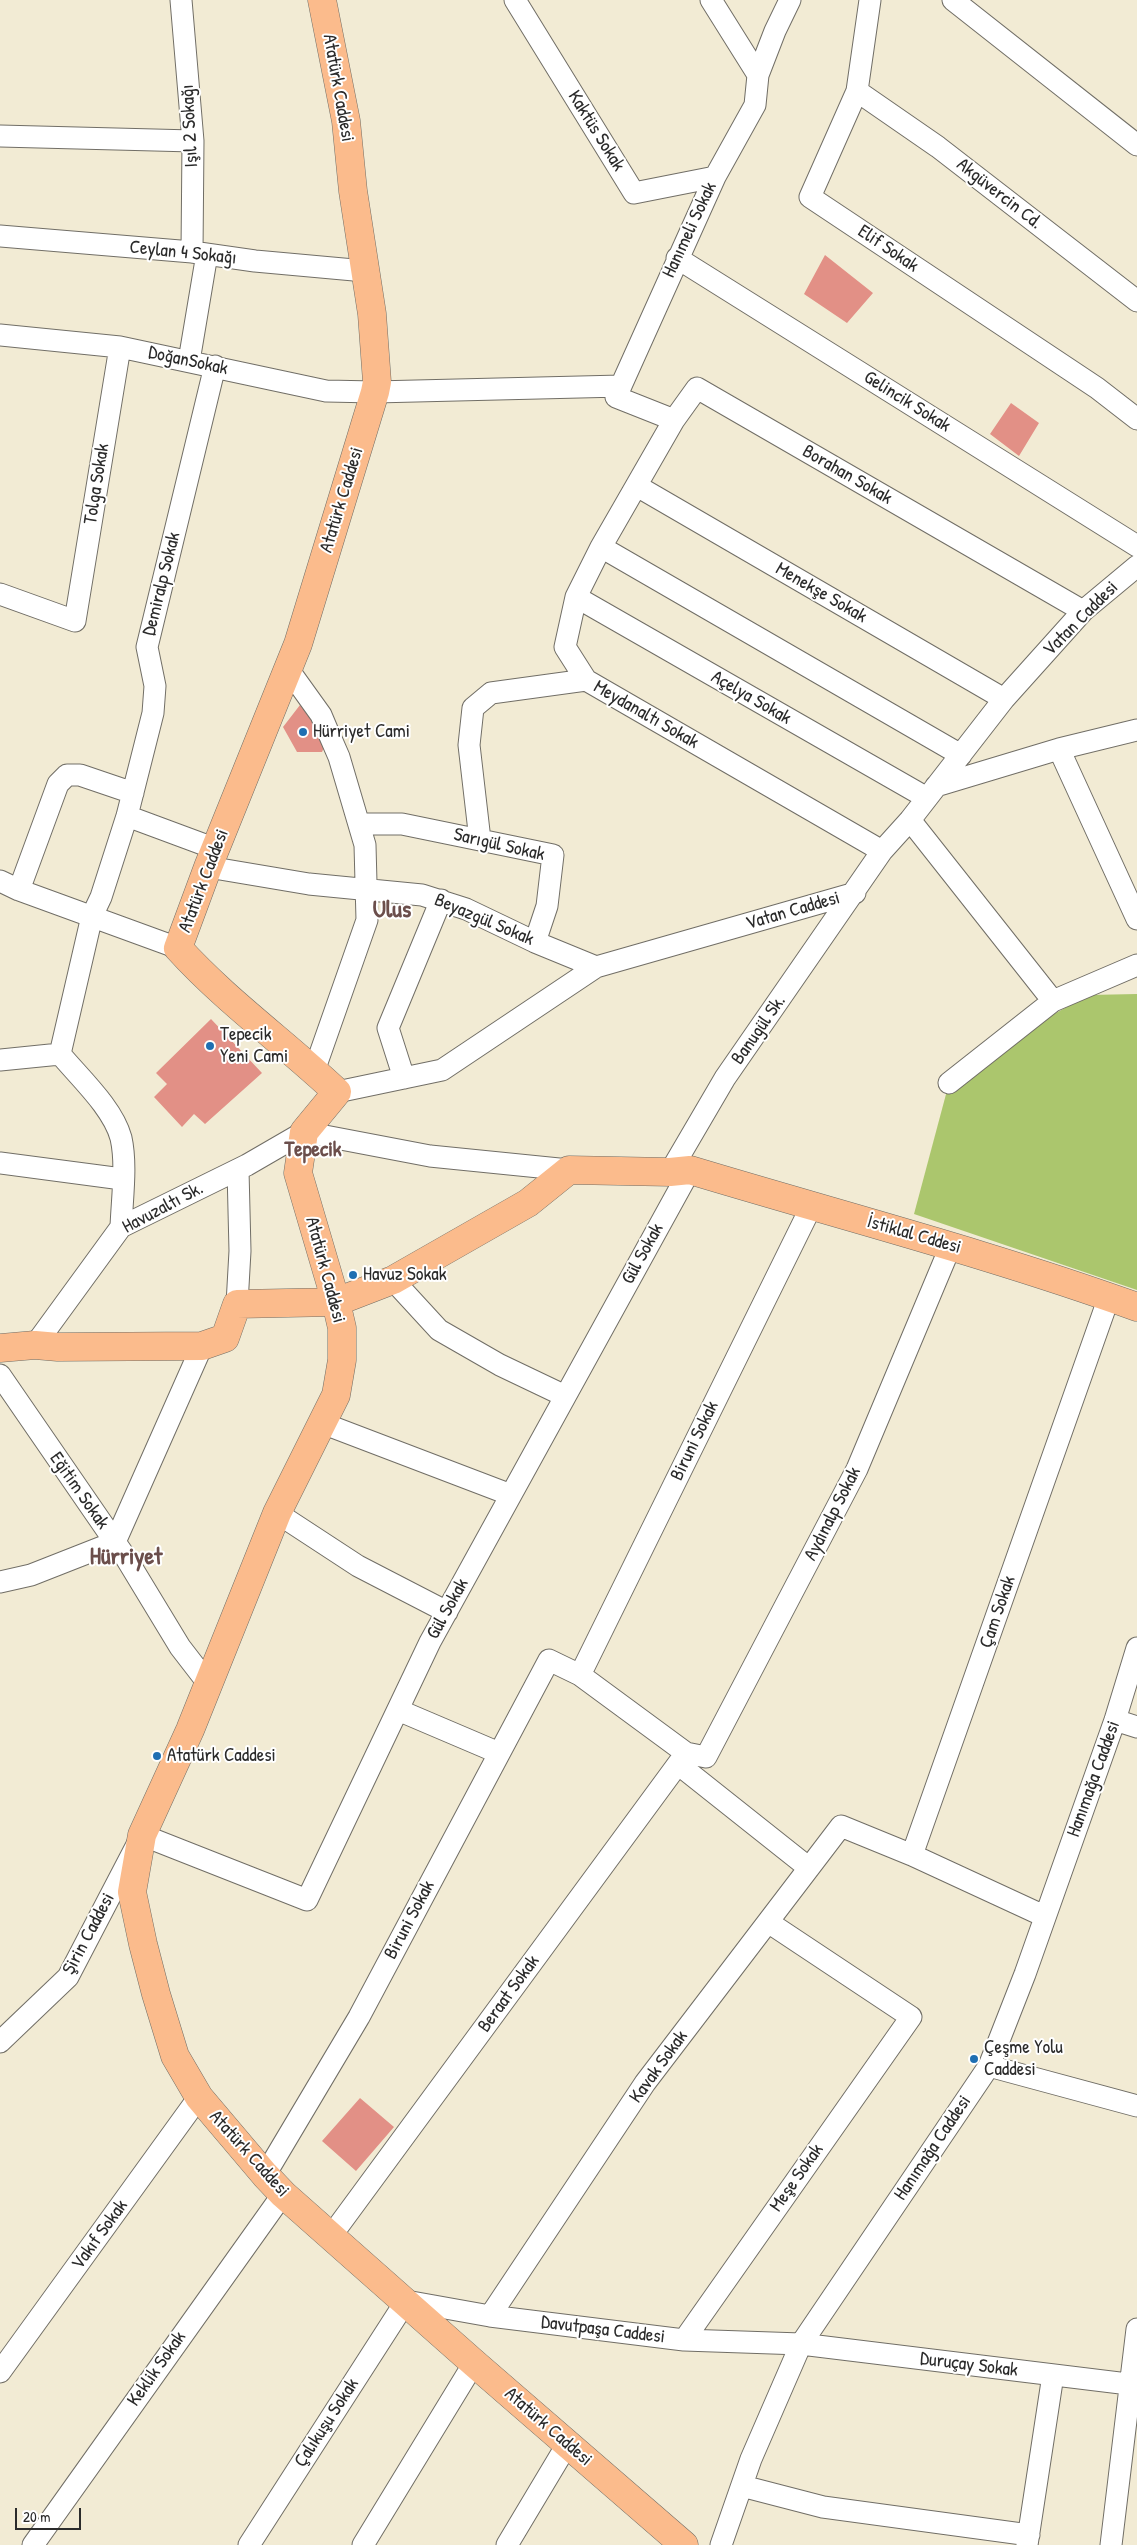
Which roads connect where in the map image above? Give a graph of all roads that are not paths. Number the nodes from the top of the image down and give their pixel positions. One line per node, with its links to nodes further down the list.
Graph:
1 (181, 0): 11 (street, Işıl 2 Sokağı)
2 (322, 0): 17 (main road, Atatürk Caddesi)
3 (515, 0): 13 (street, Kaktüs Sokak)
4 (711, 0): 8 (street)
5 (790, 0): 8 (street, Hanımeli Sokak)
6 (870, 0): 9 (street, Elif Sokak)
7 (953, 0): 12 (street)
8 (758, 75): 13 (street, Hanımeli Sokak)
9 (857, 92): 18 (street, Akgüvercin Cd.); 25 (street, Elif Sokak)
10 (0, 136): 11 (street)
11 (193, 141): 15 (street, Işıl 2 Sokağı)
12 (1137, 145)
13 (715, 177): 16 (street, Hanımeli Sokak)
14 (0, 236): 15 (street, Ceylan 4 Sokağı)
15 (199, 253): 17 (street, Ceylan 4 Sokağı); 21 (street, Işıl 2 Sokağı)
16 (677, 258): 24 (street, Hanımeli Sokak); 28 (street, Gelincik Sokak)
17 (365, 271): 23 (main road, Atatürk Caddesi)
18 (1137, 301)
19 (0, 335): 20 (street, DoğanSokak)
20 (120, 346): 21 (street, DoğanSokak); 31 (street, Tolga Sokak)
21 (189, 361): 22 (street, DoğanSokak)
22 (215, 366): 23 (street, DoğanSokak); 41 (street, Demiralp Sokak)
23 (375, 392): 24 (street); 34 (main road, Atatürk Caddesi)
24 (619, 392): 26 (street)
25 (1137, 419)
26 (674, 420): 27 (street, Meydanaltı Sokak); 33 (street, Borahan Sokak)
27 (637, 486): 29 (street, Meydanaltı Sokak); 36 (street, Menekşe Sokak)
28 (1137, 546)
29 (600, 547): 32 (street, Meydanaltı Sokak); 39 (street)
30 (1137, 566): 33 (street, Vatan Caddesi)
31 (0, 594)
32 (576, 597): 35 (street, Meydanaltı Sokak); 40 (street, Açelya Sokak)
33 (1083, 611): 36 (street, Vatan Caddesi)
34 (288, 668): 44 (street); 47 (main road, Atatürk Caddesi)
35 (586, 680): 45 (street); 46 (street, Meydanaltı Sokak)
36 (1004, 699): 39 (street, Vatan Caddesi)
37 (1137, 730): 38 (street)
38 (1058, 749): 40 (street); 53 (street)
39 (961, 755): 40 (street, Vatan Caddesi)
40 (931, 792): 43 (street, Vatan Caddesi)
41 (133, 793): 42 (street, Demiralp Sokak); 48 (street)
42 (127, 816): 47 (street, Beyazgül Sokak); 52 (street, Demiralp Sokak)
43 (910, 820): 46 (street, Vatan Caddesi); 58 (street)
44 (360, 824): 45 (street, Sarıgül Sokak); 49 (street)
45 (480, 840): 54 (street, Sarıgül Sokak)
46 (882, 851): 50 (street, Vatan Caddesi)
47 (212, 858): 49 (street, Beyazgül Sokak); 55 (main road, Atatürk Caddesi)
48 (5, 885): 52 (street)
49 (368, 890): 51 (street, Beyazgül Sokak); 61 (street)
50 (855, 893): 57 (street, Vatan Caddesi); 69 (street, Banugül Sk.)
51 (441, 900): 54 (street, Beyazgül Sokak); 62 (street)
52 (92, 916): 55 (street); 59 (street, Demiralp Sokak)
53 (1137, 919)
54 (535, 942): 57 (street, Beyazgül Sokak)
55 (178, 948): 61 (main road, Atatürk Caddesi)
56 (1137, 966): 58 (street)
57 (596, 967): 62 (street, Vatan Caddesi)
58 (1053, 1001): 63 (street)
59 (60, 1054): 60 (street); 70 (street)
60 (0, 1060)
61 (314, 1070): 64 (main road, Atatürk Caddesi)
62 (404, 1078): 64 (street, Vatan Caddesi)
63 (949, 1083)
64 (337, 1092): 65 (main road)
65 (304, 1132): 67 (street, Havuzaltı Sk.); 68 (street); 76 (main road, Atatürk Caddesi)
66 (0, 1163): 70 (street)
67 (238, 1170): 72 (street, Havuzaltı Sk.); 77 (street)
68 (569, 1170): 69 (main road, İstiklal Cddesi); 74 (main road)
69 (680, 1171): 71 (main road, İstiklal Cddesi); 83 (street, Gül Sokak)
70 (122, 1179): 72 (street)
71 (811, 1207): 73 (main road, İstiklal Cddesi); 91 (street, Biruni Sokak)
72 (121, 1227): 79 (street, Havuzaltı Sk.)
73 (951, 1245): 75 (main road, İstiklal Cddesi); 97 (street, Aydınalp Sokak)
74 (393, 1280): 76 (main road); 83 (street)
75 (1109, 1297): 78 (main road, İstiklal Cddesi); 99 (street, Çam Sokak)
76 (336, 1302): 77 (main road); 84 (main road, Atatürk Caddesi)
77 (236, 1304): 80 (main road)
78 (1137, 1307)
79 (35, 1345): 80 (main road); 81 (main road)
80 (202, 1346): 87 (street)
81 (0, 1348)
82 (0, 1375): 87 (street, Eğitim Sokak)
83 (565, 1396): 85 (street, Gül Sokak)
84 (322, 1423): 85 (street); 86 (main road, Atatürk Caddesi)
85 (511, 1495): 89 (street, Gül Sokak)
86 (278, 1513): 89 (street); 92 (main road, Atatürk Caddesi)
87 (115, 1542): 88 (street); 92 (street, Eğitim Sokak)
88 (0, 1582)
89 (448, 1612): 93 (street, Gül Sokak)
90 (1137, 1648): 94 (street, Hanımağa Caddesi)
91 (580, 1675): 96 (street, Biruni Sokak); 97 (street)
92 (208, 1682): 98 (main road, Atatürk Caddesi)
93 (398, 1710): 96 (street); 98 (street, Gül Sokak)
94 (1115, 1720): 95 (street); 101 (street, Hanımağa Caddesi)
95 (1137, 1727)
96 (499, 1753): 107 (street, Biruni Sokak)
97 (682, 1758): 100 (street); 108 (street, Beraat Sokak)
98 (142, 1835): 103 (street, Şirin Caddesi); 105 (main road, Atatürk Caddesi)
99 (912, 1855): 100 (street, Kavak Sokak); 101 (street)
100 (809, 1868): 102 (street, Kavak Sokak)
101 (1044, 1916): 104 (street, Hanımağa Caddesi)
102 (768, 1922): 110 (street, Kavak Sokak); 112 (street, Meşe Sokak)
103 (0, 2042)
104 (989, 2066): 106 (street); 113 (street, Hanımağa Caddesi)
105 (199, 2097): 107 (main road, Atatürk Caddesi); 115 (street, Vakıf Sokak)
106 (1137, 2106)
107 (274, 2185): 108 (main road, Atatürk Caddesi); 121 (street, Keklik Sokak)
108 (331, 2236): 109 (main road, Atatürk Caddesi)
109 (406, 2301): 110 (street, Davutpaşa Caddesi); 114 (main road, Atatürk Caddesi); 122 (street, Çalıkuşu Sokak)
110 (490, 2316): 112 (street, Davutpaşa Caddesi)
111 (1137, 2328): 117 (street)
112 (684, 2340): 113 (street, Davutpaşa Caddesi)
113 (801, 2344): 116 (street, Duruçay Sokak); 119 (street, Hanımağa Caddesi)
114 (474, 2363): 118 (main road, Atatürk Caddesi); 123 (street)
115 (0, 2372)
116 (1053, 2375): 117 (street, Duruçay Sokak); 120 (street)
117 (1134, 2385): 127 (street)
118 (568, 2443): 124 (street); 125 (main road, Atatürk Caddesi)
119 (742, 2486): 120 (street); 126 (street, Hanımağa Caddesi)
120 (1028, 2540)
121 (33, 2545)
122 (249, 2545)
123 (363, 2545)
124 (507, 2545)
125 (684, 2545)
126 (721, 2545)
127 (1111, 2545)

